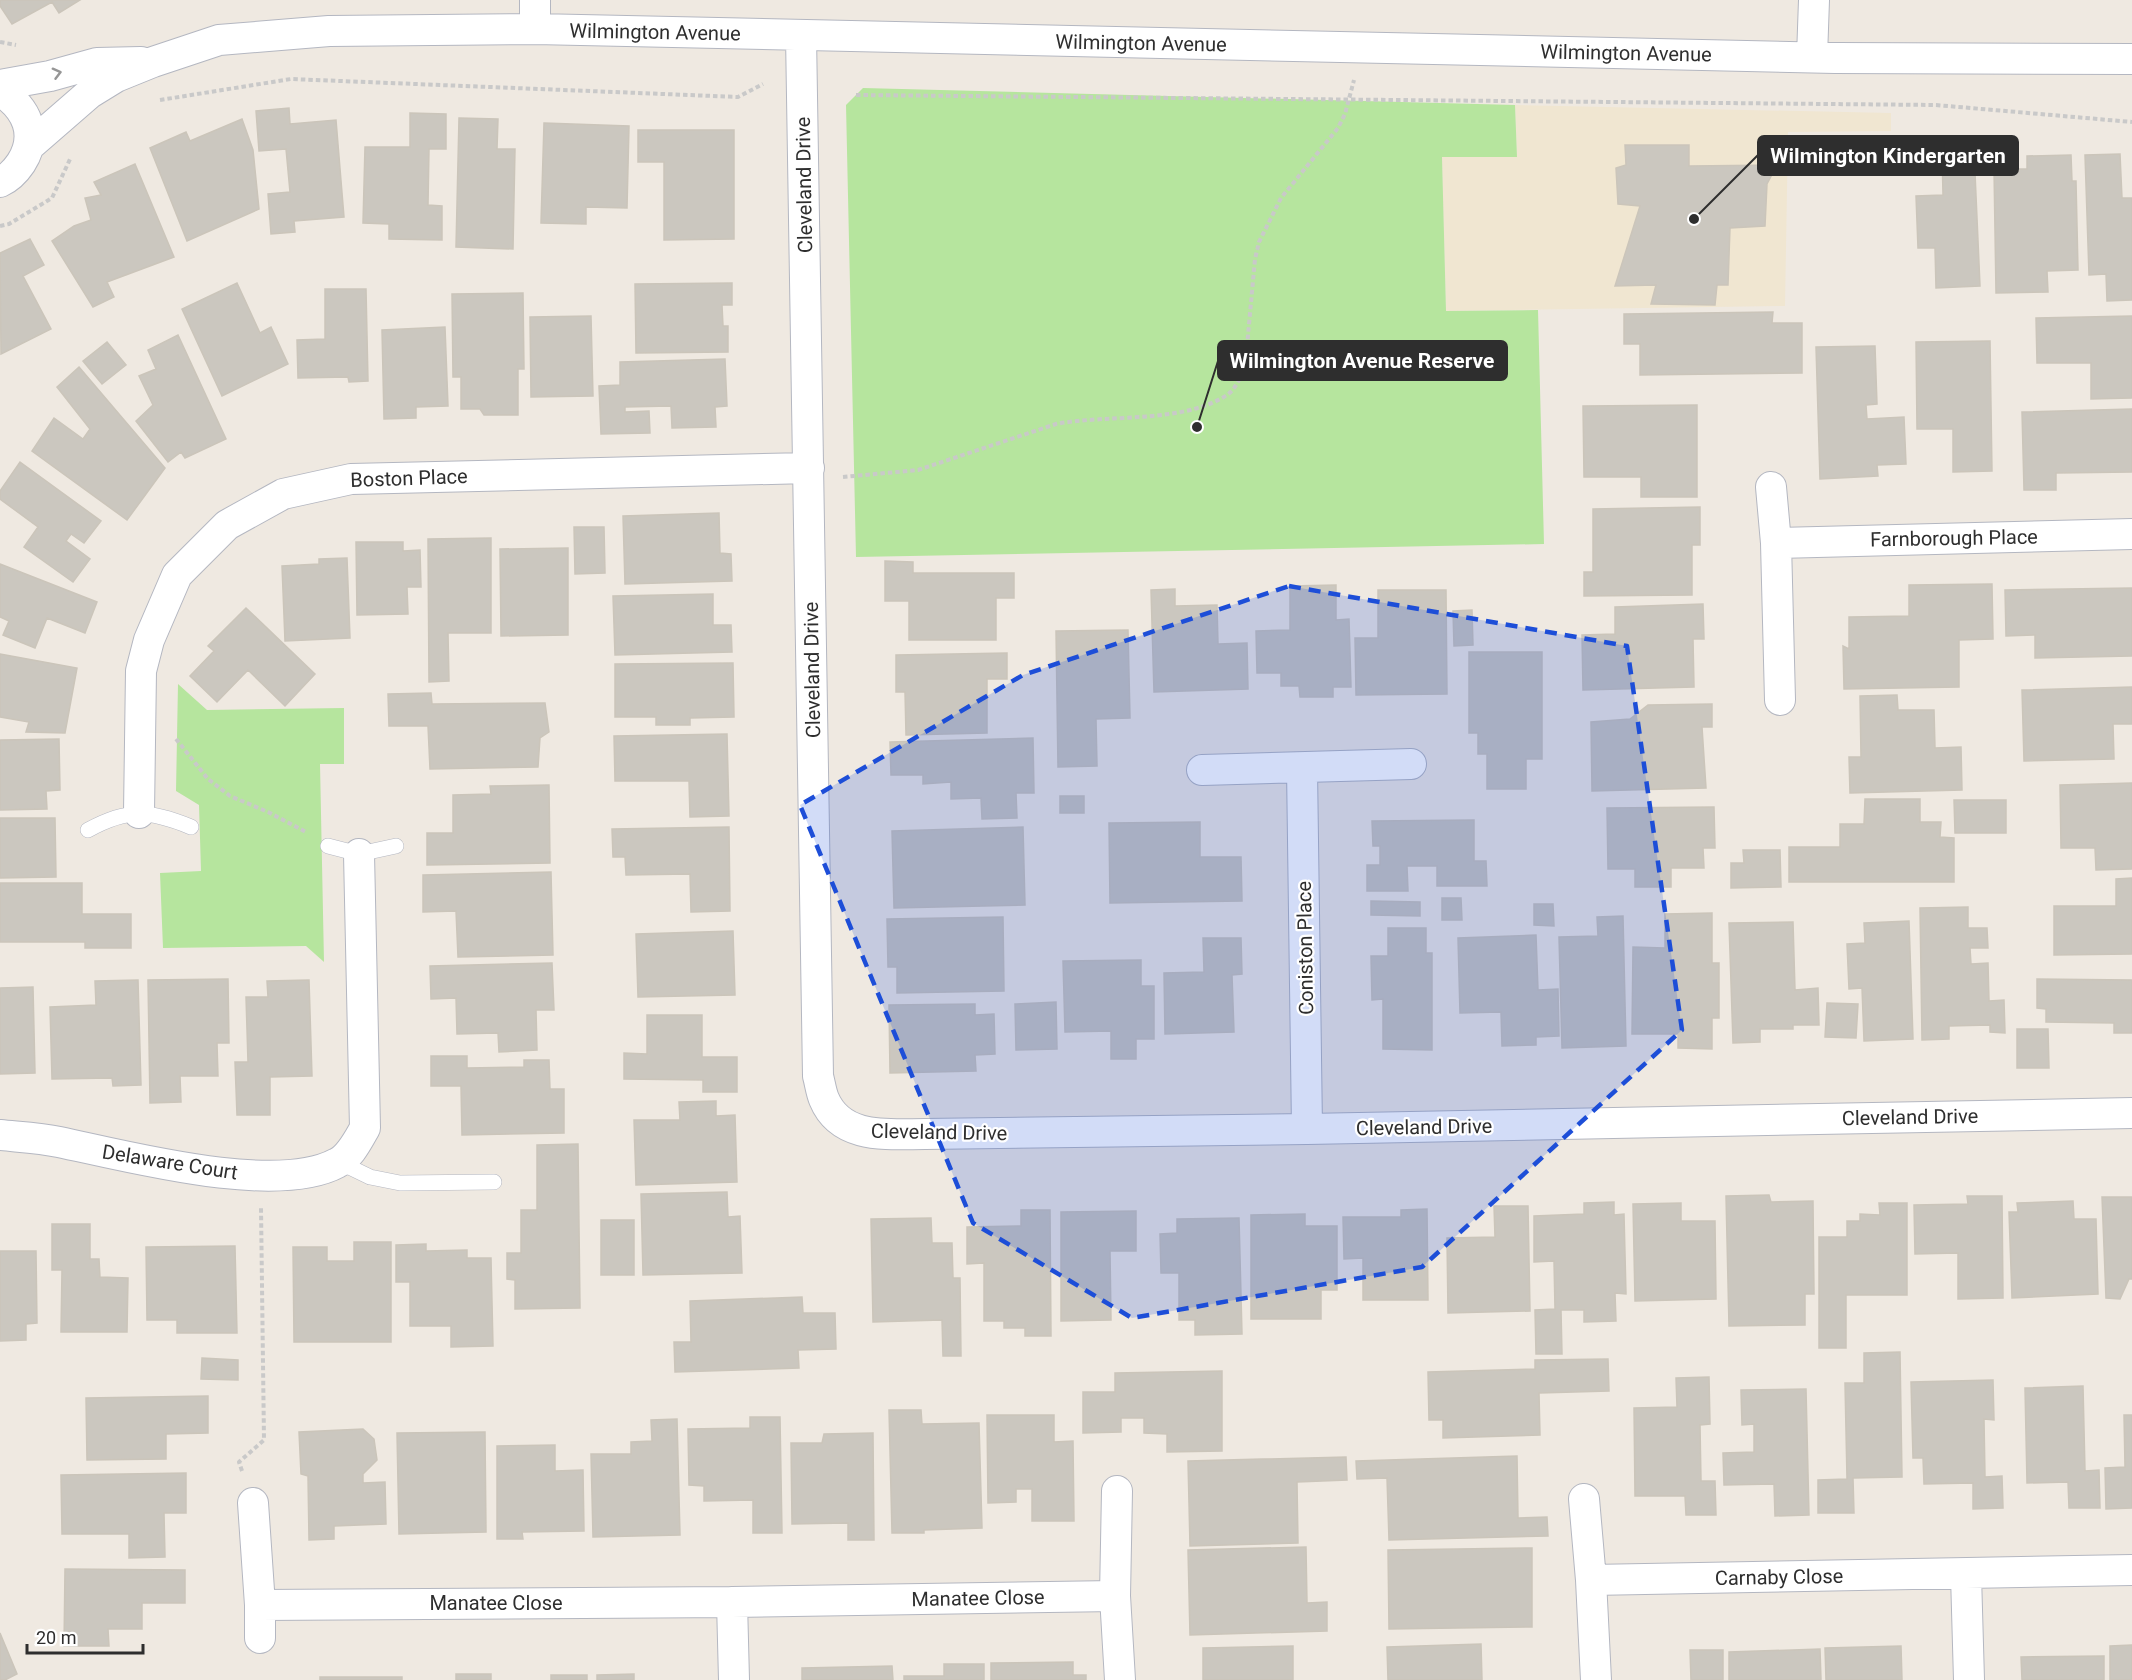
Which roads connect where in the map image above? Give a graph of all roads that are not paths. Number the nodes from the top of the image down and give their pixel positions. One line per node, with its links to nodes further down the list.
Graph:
1 (535, 0): 3 (street)
2 (1814, 0): 5 (street)
3 (535, 29): 4 (street, Wilmington Avenue); 7 (street, Wilmington Avenue)
4 (801, 35): 5 (street, Wilmington Avenue); 12 (street, Cleveland Drive)
5 (1812, 57): 6 (street, Wilmington Avenue)
6 (2132, 59)
7 (153, 62): 8 (street, Wilmington Avenue, one-way to 7); 10 (street, Wilmington Avenue)
8 (0, 85)
9 (0, 91): 10 (street)
10 (29, 146): 11 (street, Wilmington Avenue)
11 (0, 182)
12 (809, 474): 20 (street, Boston Place); 27 (street, Cleveland Drive)
13 (1771, 487): 15 (street)
14 (2132, 534): 15 (street, Farnborough Place)
15 (1776, 543): 16 (street)
16 (1780, 700)
17 (1411, 764): 18 (street)
18 (1302, 768): 19 (street); 27 (street, Coniston Place)
19 (1202, 771)
20 (140, 813): 21 (lane); 22 (lane)
21 (191, 827)
22 (88, 830)
23 (328, 846): 25 (lane)
24 (396, 846): 25 (lane)
25 (359, 854): 29 (street, Delaware Court)
26 (2132, 1113): 27 (street, Cleveland Drive)
27 (1307, 1129)
28 (0, 1135): 29 (street, Delaware Court)
29 (339, 1162): 30 (lane)
30 (494, 1182)
31 (1117, 1491): 37 (street)
32 (1584, 1499): 36 (street)
33 (253, 1503): 39 (street)
34 (2132, 1570): 35 (street, Carnaby Close)
35 (1966, 1575): 36 (street, Carnaby Close); 44 (street)
36 (1591, 1580): 43 (street)
37 (1115, 1596): 38 (street, Manatee Close); 42 (street)
38 (732, 1602): 39 (street, Manatee Close); 41 (street)
39 (260, 1605): 40 (street)
40 (260, 1638)
41 (734, 1680)
42 (1120, 1680)
43 (1596, 1680)
44 (1969, 1680)

